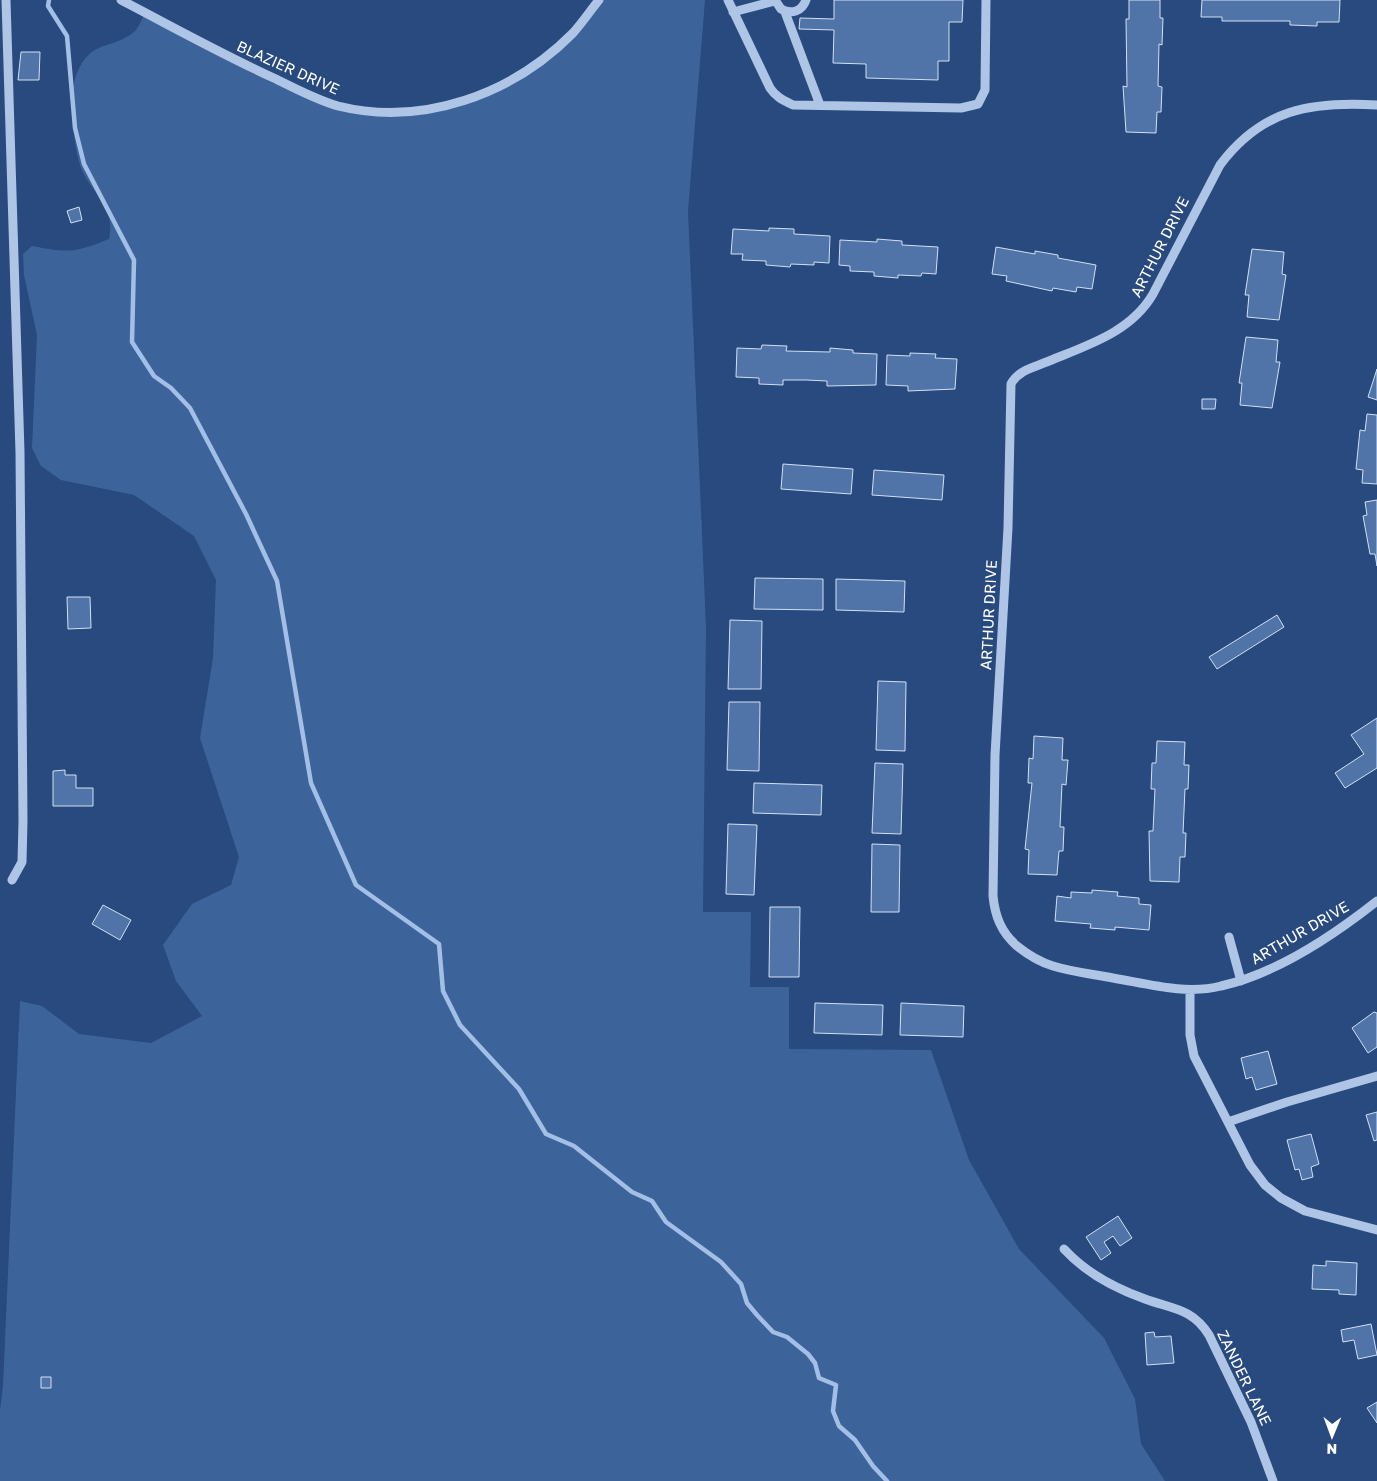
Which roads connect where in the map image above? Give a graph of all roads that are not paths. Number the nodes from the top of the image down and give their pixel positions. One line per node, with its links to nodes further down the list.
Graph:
1 (6, 0): 12 (street)
2 (121, 0): 3 (street, BLAZIER DRIVE)
3 (599, 0)
4 (728, 0): 8 (street)
5 (775, 0): 8 (street); 9 (street)
6 (806, 0): 9 (street)
7 (986, 0): 10 (street)
8 (733, 12): 10 (street)
9 (785, 12): 10 (street)
10 (820, 105)
11 (1377, 105): 16 (street, ARTHUR DRIVE)
12 (12, 880)
13 (1377, 901): 15 (street, ARTHUR DRIVE)
14 (1229, 937): 15 (street)
15 (1241, 980): 16 (street, ARTHUR DRIVE)
16 (1190, 990): 18 (street)
17 (1377, 1076): 18 (street)
18 (1228, 1122): 19 (street)
19 (1377, 1230)
20 (1064, 1249): 21 (street, ZANDER LANE)
21 (1273, 1481)

